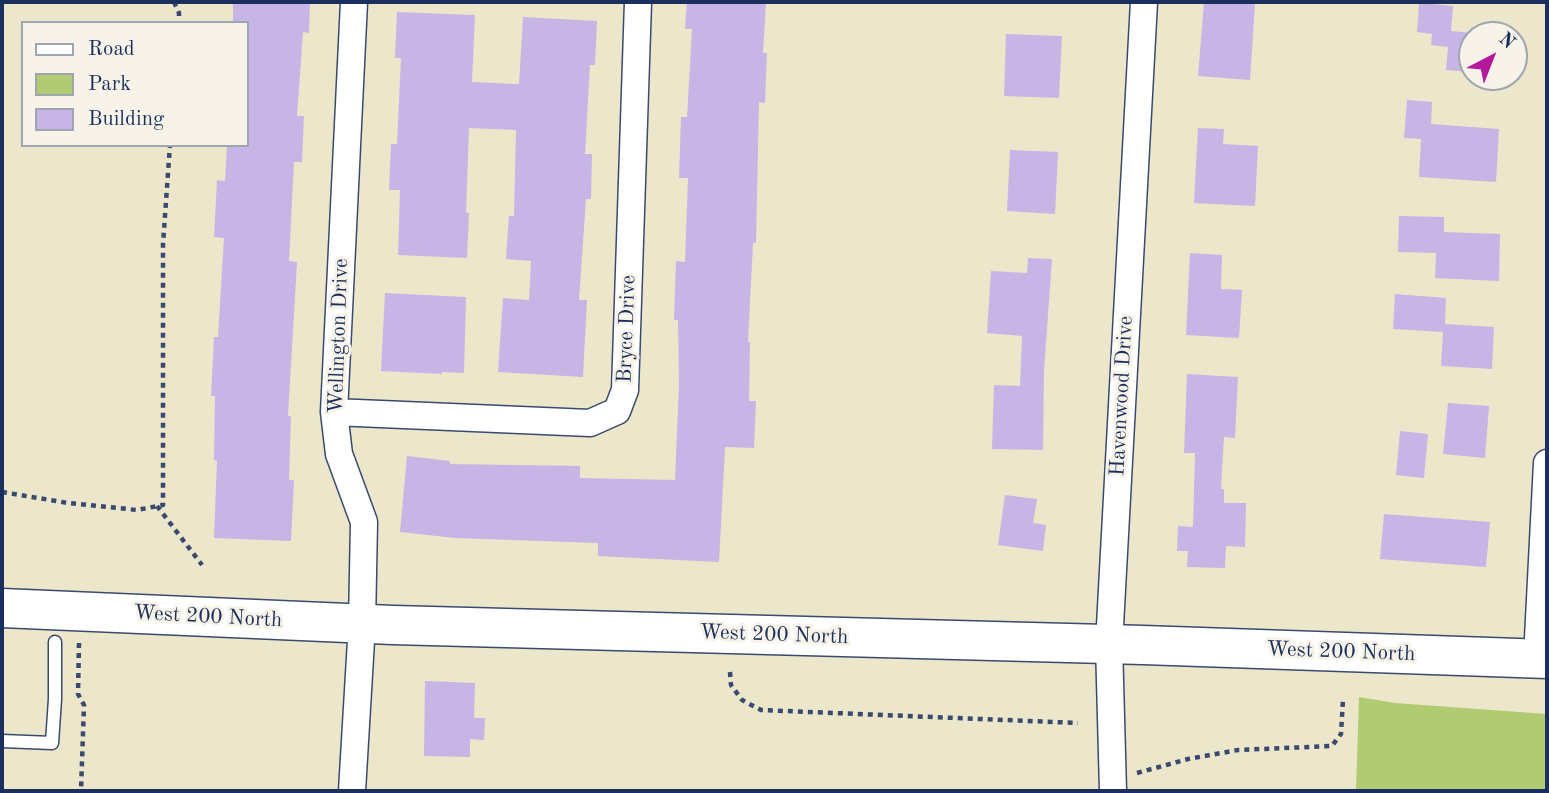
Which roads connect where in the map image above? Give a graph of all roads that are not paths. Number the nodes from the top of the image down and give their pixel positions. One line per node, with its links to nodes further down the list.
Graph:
1 (354, 2): 4 (street, Wellington Drive)
2 (638, 2): 4 (street, Bryce Drive)
3 (1144, 2): 9 (street, Havenwood Drive)
4 (334, 412): 7 (street, Wellington Drive)
5 (1547, 463): 10 (street)
6 (2, 608): 7 (main road, West 200 North)
7 (362, 624): 9 (main road, West 200 North); 12 (street, Wellington Drive)
8 (55, 642): 11 (lane)
9 (1109, 644): 10 (main road, West 200 North); 13 (street, Havenwood Drive)
10 (1542, 659)
11 (2, 741)
12 (352, 791)
13 (1113, 791)

